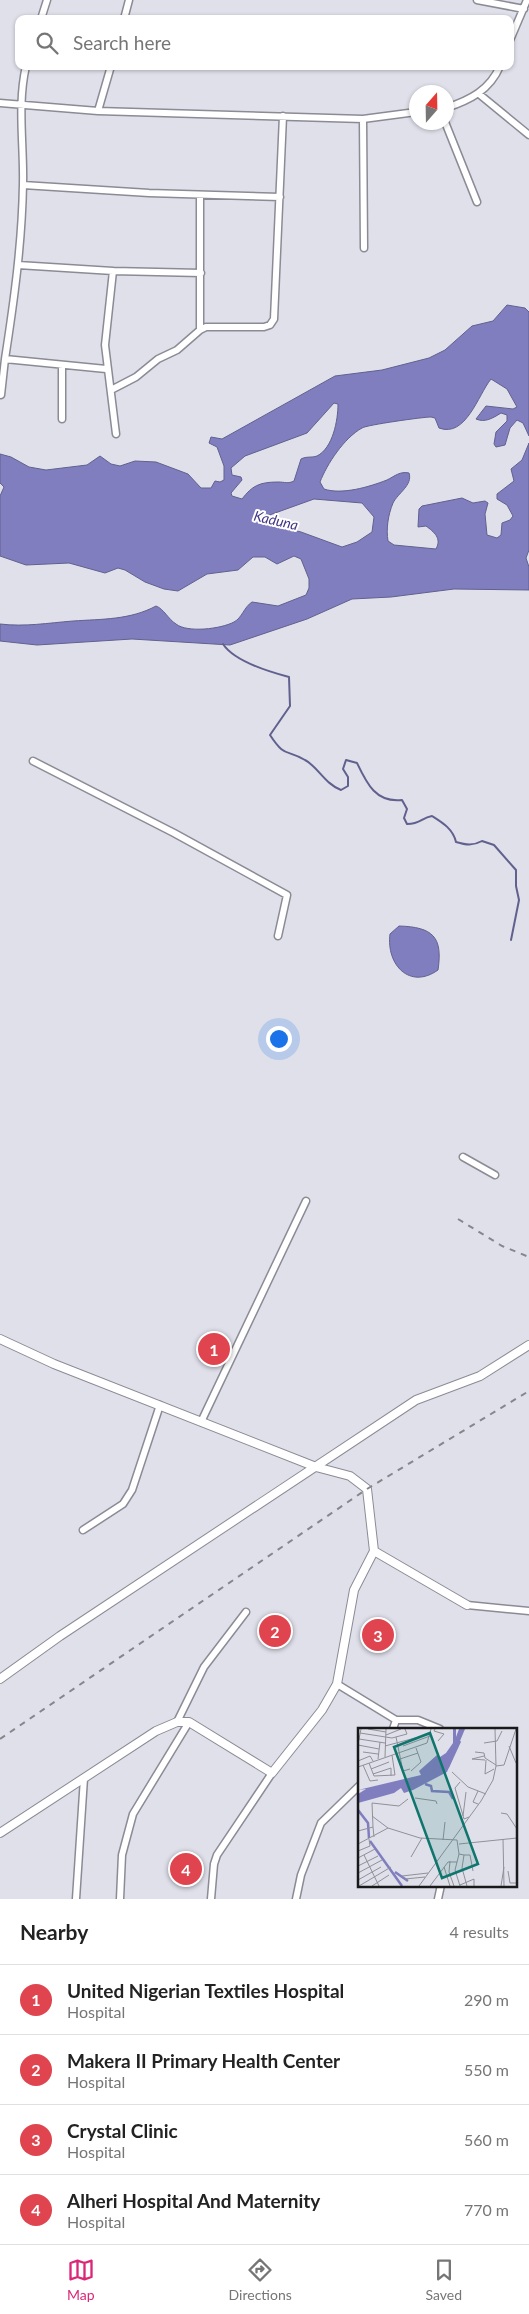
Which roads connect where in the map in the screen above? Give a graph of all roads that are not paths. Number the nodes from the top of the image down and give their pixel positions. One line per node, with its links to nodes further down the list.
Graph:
1 (47, 0): 6 (street)
2 (128, 0): 7 (street)
3 (477, 0): 5 (street)
4 (527, 0): 5 (street)
5 (524, 9): 8 (street)
6 (42, 15)
7 (125, 15)
8 (514, 31)
9 (26, 70): 15 (street)
10 (109, 70): 16 (street)
11 (498, 70): 12 (street)
12 (478, 94): 14 (street); 21 (street)
13 (0, 103): 15 (street)
14 (454, 104)
15 (22, 105): 16 (street); 22 (street)
16 (98, 111): 18 (street)
17 (409, 113): 19 (street)
18 (284, 116): 19 (street); 24 (street)
19 (363, 119): 26 (street)
20 (448, 130): 25 (street)
21 (529, 135)
22 (23, 185): 23 (street); 27 (street)
23 (200, 195): 24 (street); 29 (street)
24 (280, 196): 30 (street)
25 (477, 202)
26 (364, 248)
27 (18, 265): 28 (street); 31 (street)
28 (113, 272): 29 (street); 33 (street)
29 (201, 273): 30 (street)
30 (200, 330): 34 (street)
31 (5, 359): 32 (street); 35 (street)
32 (62, 365): 33 (street); 36 (street)
33 (106, 369): 34 (street)
34 (111, 390): 37 (street)
35 (0, 395)
36 (62, 419)
37 (116, 434)
38 (33, 761): 39 (street)
39 (278, 936)
40 (464, 1157): 41 (street)
41 (495, 1175)
42 (306, 1201): 46 (street)
43 (0, 1339): 45 (street)
44 (529, 1345): 47 (street)
45 (160, 1405): 46 (street); 48 (street)
46 (201, 1422): 47 (street)
47 (316, 1467): 49 (street); 53 (street)
48 (82, 1530)
49 (374, 1551): 50 (street); 54 (street)
50 (466, 1605): 51 (street)
51 (529, 1611)
52 (246, 1612): 56 (street)
53 (0, 1679)
54 (337, 1684): 55 (street); 60 (street)
55 (396, 1720): 58 (street); 59 (street)
56 (177, 1722): 57 (street); 61 (street)
57 (189, 1722): 60 (street); 66 (street)
58 (393, 1728)
59 (438, 1728)
60 (272, 1773): 67 (street)
61 (84, 1778): 63 (street); 65 (street)
62 (358, 1787): 68 (street)
63 (0, 1833)
64 (441, 1886): 69 (street)
65 (76, 1899)
66 (120, 1899)
67 (211, 1899)
68 (296, 1899)
69 (438, 1899)

